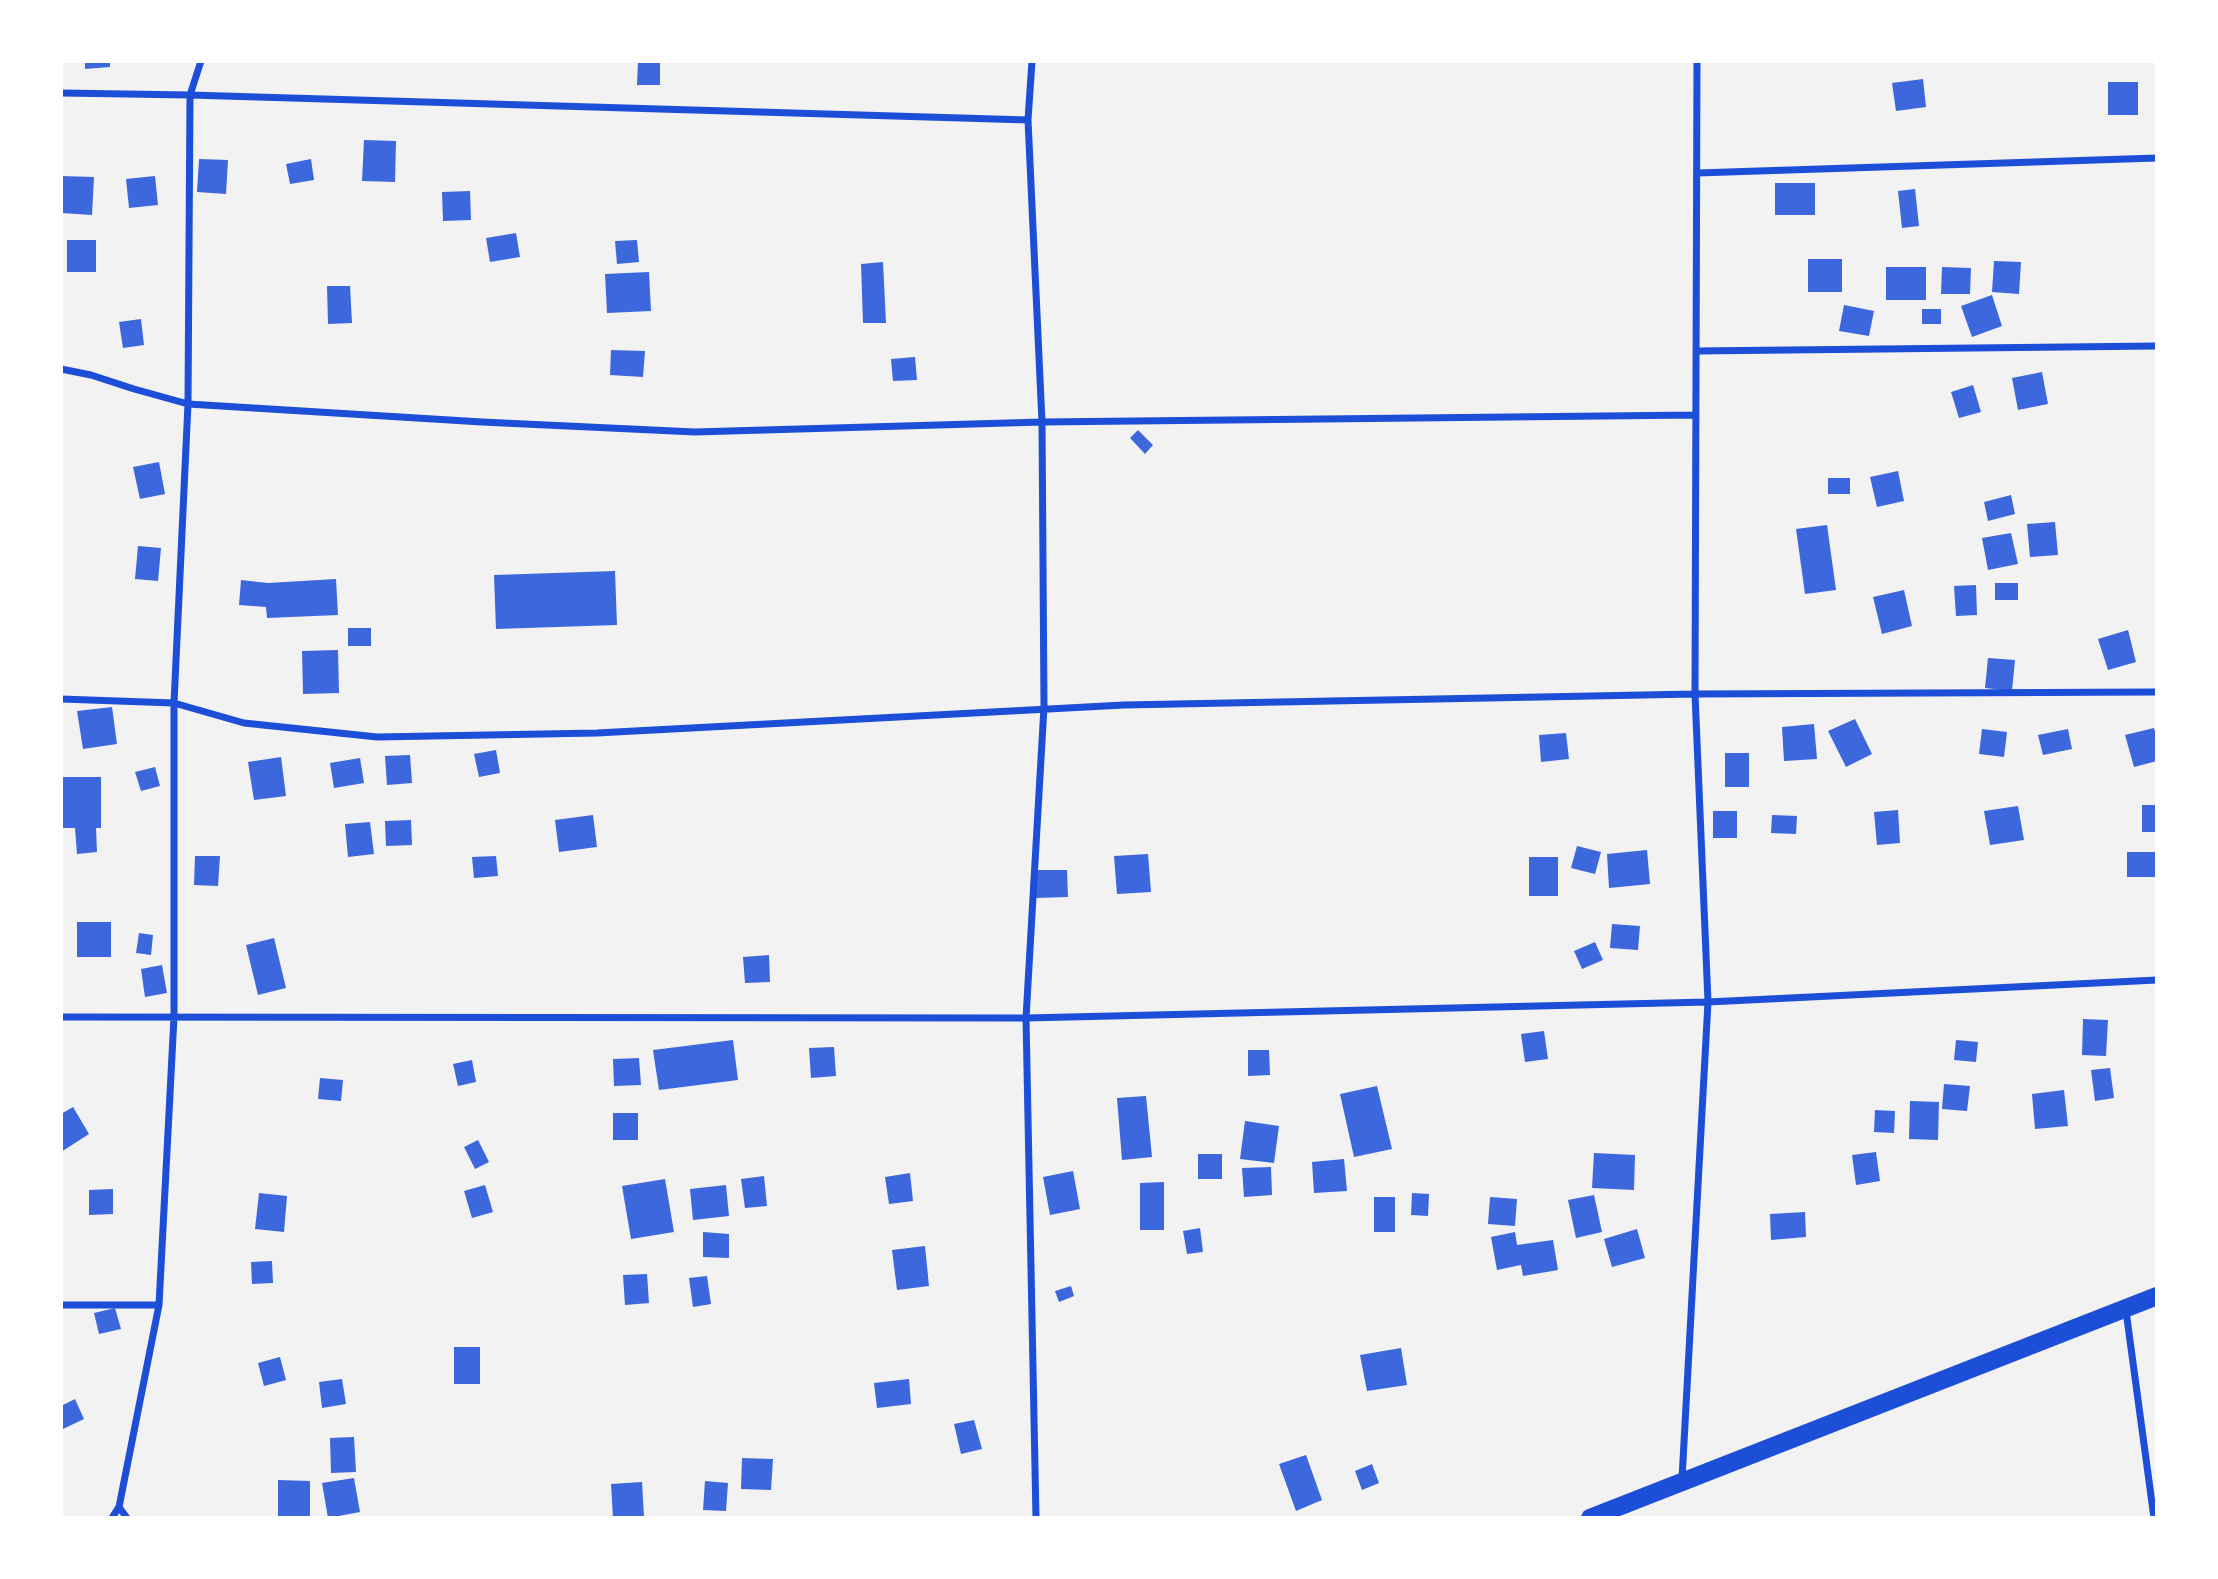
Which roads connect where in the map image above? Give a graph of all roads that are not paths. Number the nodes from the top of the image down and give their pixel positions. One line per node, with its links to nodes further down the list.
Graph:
1 (201, 61): 5 (street)
2 (1032, 61): 6 (street)
3 (1697, 61): 8 (street)
4 (61, 93): 5 (street)
5 (190, 94): 6 (street); 12 (street)
6 (1028, 120): 14 (street)
7 (2157, 158): 8 (street)
8 (1697, 173): 10 (street)
9 (2157, 346): 10 (street)
10 (1696, 351): 13 (street)
11 (61, 369): 12 (street)
12 (188, 404): 14 (street); 18 (street)
13 (1696, 415): 14 (street); 16 (street)
14 (1042, 422): 19 (street)
15 (2157, 692): 16 (street)
16 (1695, 694): 19 (street); 21 (street)
17 (61, 699): 18 (street)
18 (174, 702): 19 (street); 23 (street)
19 (1044, 707): 24 (street)
20 (2157, 980): 21 (street)
21 (1708, 1002): 24 (street); 29 (street)
22 (61, 1017): 23 (street)
23 (174, 1017): 24 (street); 27 (street)
24 (1026, 1018): 33 (street)
25 (2157, 1296): 28 (main road)
26 (61, 1305): 27 (street)
27 (159, 1305): 30 (street)
28 (2126, 1310): 29 (main road); 35 (street)
29 (1682, 1483): 34 (main road)
30 (119, 1507): 31 (street); 32 (street)
31 (112, 1518)
32 (127, 1518)
33 (1036, 1518)
34 (1590, 1518)
35 (2154, 1518)

